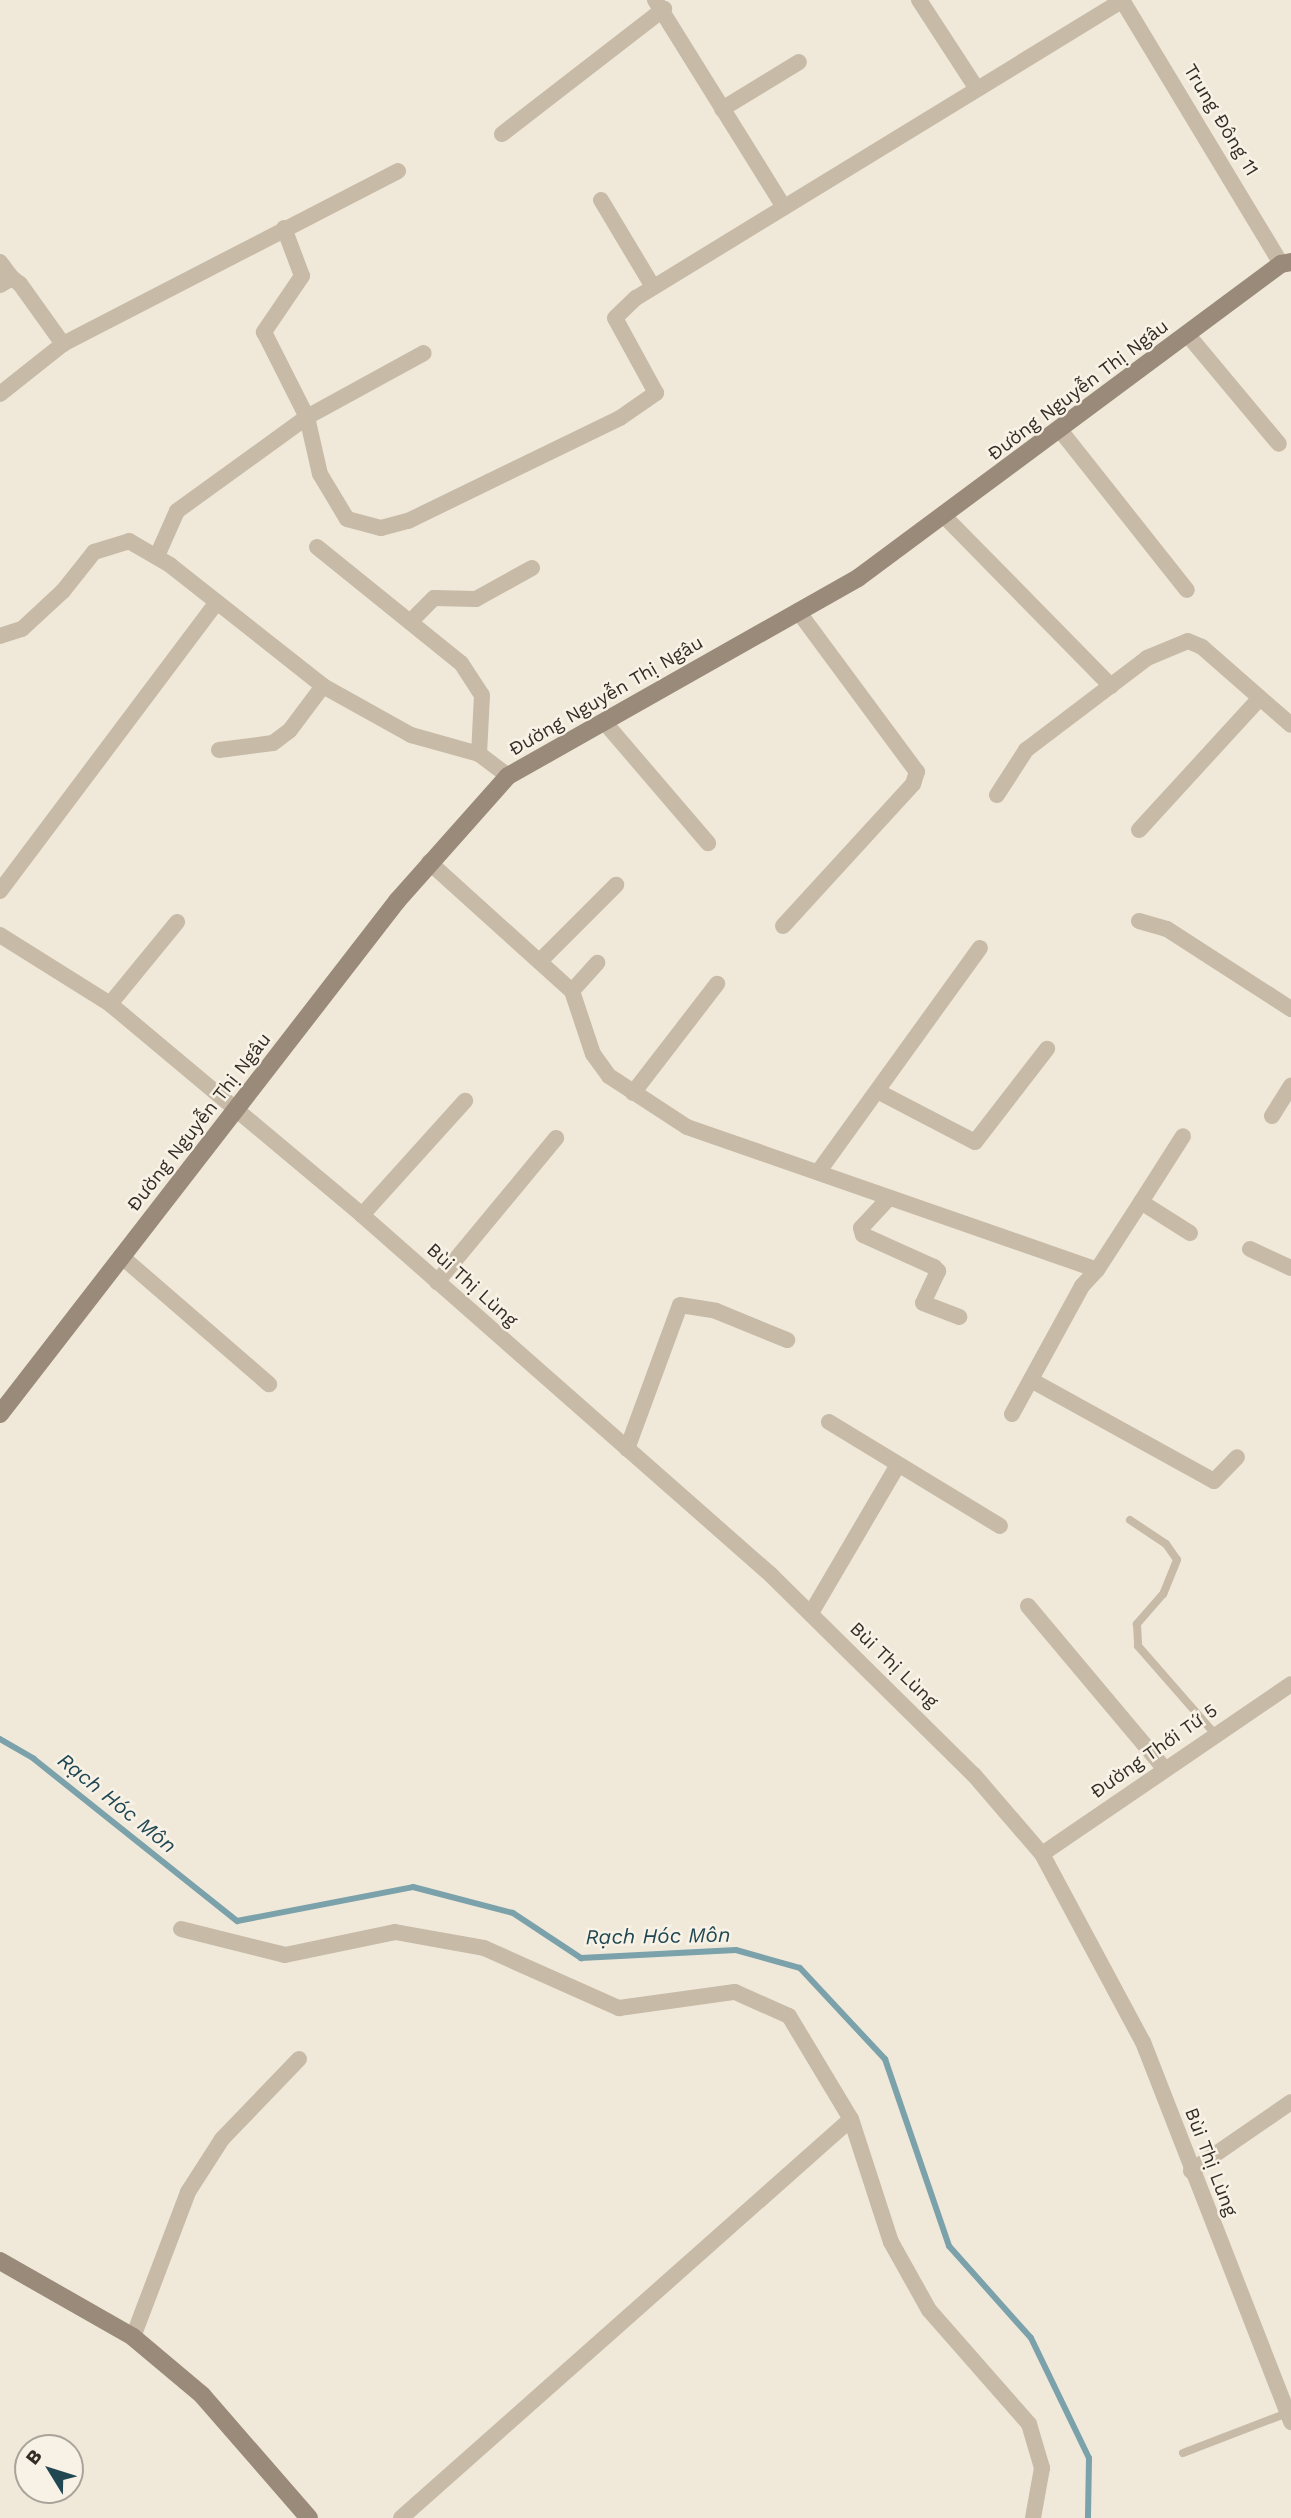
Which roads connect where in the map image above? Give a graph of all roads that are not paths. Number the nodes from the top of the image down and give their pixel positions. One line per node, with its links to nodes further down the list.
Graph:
1 (919, 0): 5 (street)
2 (1123, 0): 5 (street); 13 (street, Trung Đông 11)
3 (660, 5): 6 (street); 7 (street)
4 (799, 62): 6 (street)
5 (977, 89): 10 (street)
6 (722, 109): 10 (street)
7 (502, 134)
8 (398, 171): 11 (street)
9 (601, 201): 15 (street)
10 (784, 207): 15 (street)
11 (284, 228): 17 (street); 20 (street)
12 (0, 262): 14 (street)
13 (1286, 263): 16 (main road, Đường Nguyễn Thị Ngâu)
14 (6, 281): 17 (street)
15 (653, 287): 20 (street)
16 (1187, 334): 21 (main road, Đường Nguyễn Thị Ngâu); 22 (street)
17 (63, 344): 19 (street)
18 (424, 354): 20 (street)
19 (0, 394)
20 (307, 416): 25 (street)
21 (1060, 430): 23 (main road, Đường Nguyễn Thị Ngâu); 27 (street)
22 (1279, 444)
23 (944, 517): 29 (main road, Đường Nguyễn Thị Ngâu); 33 (street)
24 (317, 547): 30 (street)
25 (157, 556): 28 (street); 31 (street)
26 (532, 568): 30 (street)
27 (1187, 590)
28 (217, 602): 32 (street); 45 (street)
29 (798, 611): 35 (main road, Đường Nguyễn Thị Ngâu); 48 (street)
30 (410, 622): 38 (street)
31 (0, 636)
32 (323, 686): 37 (street); 38 (street)
33 (1111, 686): 34 (street); 40 (street)
34 (1259, 699): 36 (street); 41 (street)
35 (606, 724): 39 (main road, Đường Nguyễn Thị Ngâu); 42 (street)
36 (1291, 725)
37 (219, 750)
38 (479, 754): 39 (street)
39 (508, 776): 43 (main road, Đường Nguyễn Thị Ngâu)
40 (997, 795)
41 (1139, 830)
42 (708, 843)
43 (429, 862): 51 (street); 62 (main road, Đường Nguyễn Thị Ngâu)
44 (616, 885): 51 (street)
45 (0, 891)
46 (1139, 921): 56 (street)
47 (177, 922): 55 (street)
48 (783, 926)
49 (0, 935): 55 (street, Bùi Thị Lùng)
50 (980, 948): 59 (street)
51 (542, 959): 54 (street)
52 (597, 963): 54 (street)
53 (717, 984): 60 (street)
54 (572, 991): 60 (street)
55 (110, 1004): 62 (street, Bùi Thị Lùng)
56 (1291, 1009)
57 (1047, 1048): 59 (street)
58 (1291, 1085): 63 (street)
59 (879, 1092): 66 (street)
60 (633, 1093): 66 (street)
61 (465, 1101): 69 (street)
62 (236, 1111): 69 (street, Bùi Thị Lùng); 72 (main road, Đường Nguyễn Thị Ngâu)
63 (1272, 1116)
64 (1183, 1136): 68 (street)
65 (556, 1138): 75 (street)
66 (820, 1171): 67 (street)
67 (889, 1198): 74 (street); 76 (street)
68 (1141, 1202): 70 (street); 74 (street)
69 (362, 1215): 75 (street, Bùi Thị Lùng)
70 (1190, 1233)
71 (1250, 1249): 73 (street)
72 (121, 1256): 79 (street); 80 (main road, Đường Nguyễn Thị Ngâu)
73 (1291, 1268)
74 (1097, 1270): 78 (street)
75 (437, 1282): 83 (street, Bùi Thị Lùng)
76 (959, 1317)
77 (787, 1340): 83 (street)
78 (1031, 1380): 81 (street); 84 (street)
79 (269, 1384)
80 (0, 1414)
81 (1012, 1414)
82 (829, 1422): 85 (street)
83 (627, 1449): 89 (street, Bùi Thị Lùng)
84 (1237, 1457)
85 (898, 1465): 87 (street); 89 (street)
86 (1130, 1520): 91 (lane)
87 (1000, 1526)
88 (1028, 1606): 92 (street)
89 (811, 1613): 93 (street, Bùi Thị Lùng)
90 (1291, 1684): 91 (street, Đường Thới Tứ 5)
91 (1215, 1734): 92 (street, Đường Thới Tứ 5)
92 (1165, 1769): 93 (street, Đường Thới Tứ 5)
93 (1042, 1854): 98 (street, Bùi Thị Lùng)
94 (181, 1929): 97 (street)
95 (299, 2059): 100 (street)
96 (1291, 2102): 98 (street)
97 (851, 2119): 104 (street); 105 (street)
98 (1191, 2171): 101 (street, Bùi Thị Lùng)
99 (0, 2261): 100 (main road)
100 (133, 2337): 103 (main road)
101 (1289, 2417): 102 (lane)
102 (1183, 2453)
103 (309, 2518)
104 (401, 2518)
105 (1034, 2518)

